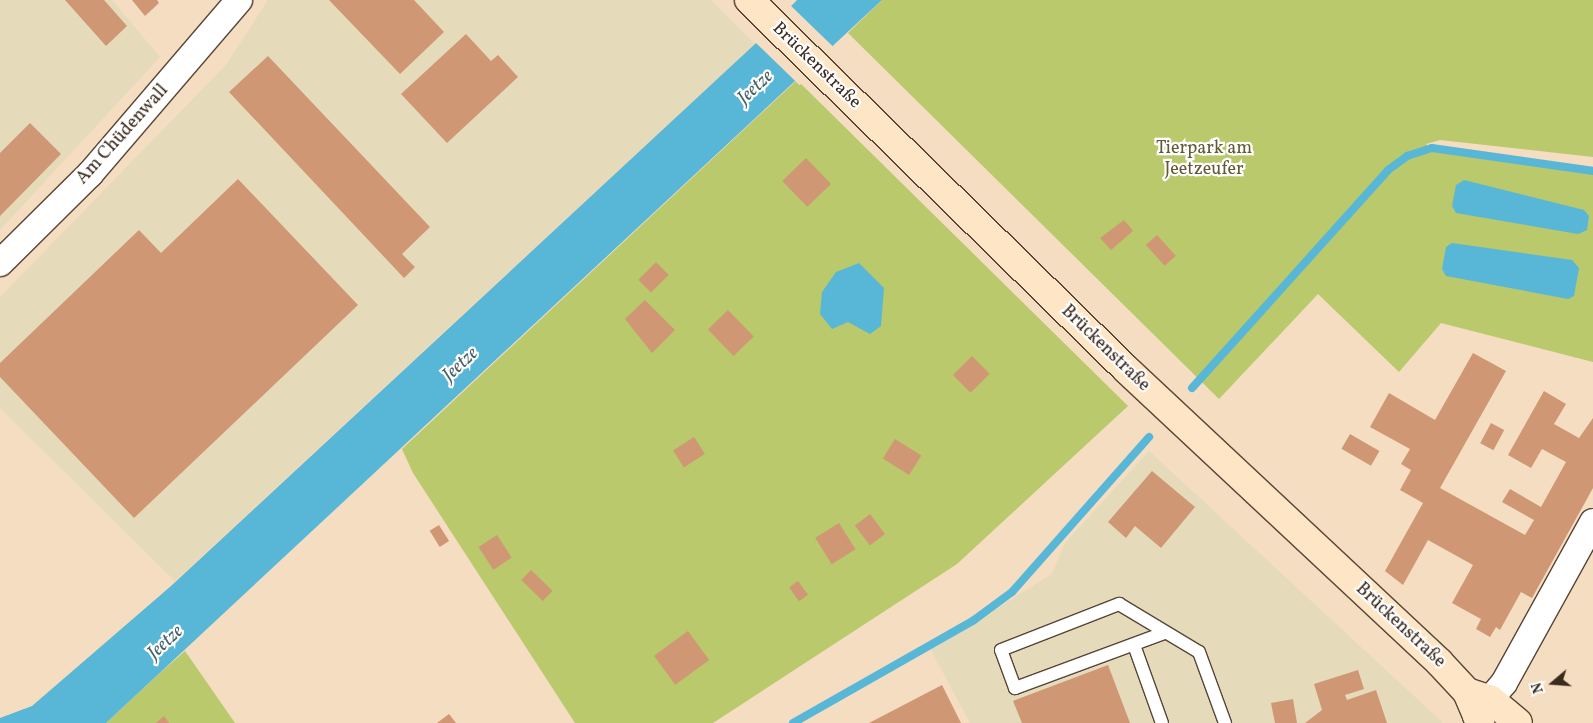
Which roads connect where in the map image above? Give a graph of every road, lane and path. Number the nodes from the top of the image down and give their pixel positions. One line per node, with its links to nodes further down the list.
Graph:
1 (239, 0): 3 (street, Am Chüdenwall)
2 (749, 0): 7 (main road, Brückenstraße)
3 (0, 263)
4 (1593, 522): 7 (street)
5 (1164, 633): 6 (lane); 6 (lane); 9 (lane)
6 (1134, 645): 8 (lane)
7 (1478, 708): 10 (main road, Brückenstraße)
8 (1162, 723)
9 (1224, 723)
10 (1518, 723)

